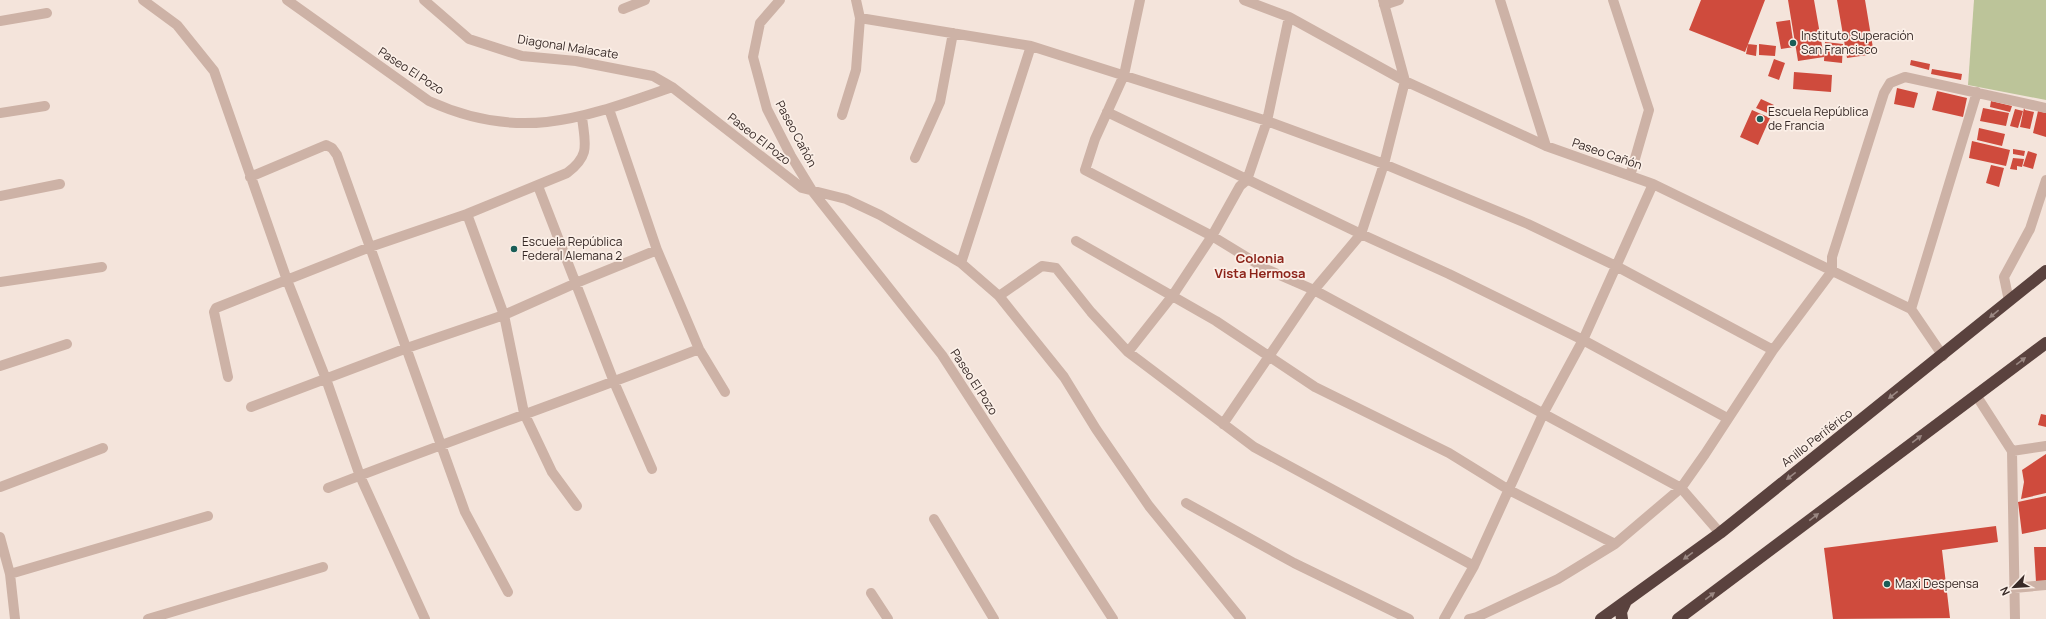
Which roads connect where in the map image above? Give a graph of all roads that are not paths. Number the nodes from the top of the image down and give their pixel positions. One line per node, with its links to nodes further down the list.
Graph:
1 (143, 0): 37 (street)
2 (287, 0): 31 (street, Paseo El Pozo)
3 (424, 0): 23 (street, Diagonal Malacate)
4 (645, 0): 14 (street)
5 (780, 0): 43 (street, Paseo Cañón)
6 (856, 0): 17 (street)
7 (1140, 0): 21 (street)
8 (1244, 0): 13 (street, Paseo Cañón)
9 (1399, 0): 12 (street)
10 (1500, 0): 33 (street)
11 (1613, 0): 36 (street)
12 (1383, 2): 22 (street)
13 (1261, 3): 16 (street, Paseo Cañón)
14 (623, 9)
15 (47, 13): 18 (street)
16 (1289, 16): 22 (street, Paseo Cañón); 32 (street)
17 (860, 18): 19 (street); 30 (street)
18 (0, 21)
19 (954, 33): 20 (street); 34 (street)
20 (1031, 46): 21 (street); 51 (street)
21 (1124, 75): 28 (street); 32 (street)
22 (1405, 81): 33 (street, Paseo Cañón); 35 (street)
23 (672, 87): 27 (street, Paseo El Pozo); 43 (street, Paseo El Pozo)
24 (1976, 92): 26 (street); 54 (street); 63 (street)
25 (45, 106): 29 (street)
26 (2046, 108)
27 (609, 109): 31 (street, Paseo El Pozo); 50 (street)
28 (1107, 112): 38 (street); 47 (street)
29 (0, 113)
30 (842, 115)
31 (582, 117): 42 (street)
32 (1267, 121): 35 (street); 38 (street)
33 (1546, 146): 36 (street, Paseo Cañón)
34 (915, 158)
35 (1384, 164): 46 (street); 52 (street)
36 (1630, 176): 41 (street, Paseo Cañón)
37 (250, 178): 49 (street); 56 (street)
38 (1247, 180): 46 (street); 47 (street)
39 (2046, 180): 62 (street)
40 (60, 184): 44 (street)
41 (1653, 184): 52 (street); 54 (street, Paseo Cañón)
42 (538, 186): 45 (street); 58 (street)
43 (813, 192): 51 (street); 115 (street, Paseo El Pozo)
44 (0, 196)
45 (467, 214): 49 (street); 64 (street)
46 (1361, 234): 59 (street); 65 (street)
47 (1212, 236): 59 (street); 60 (street)
48 (1076, 242): 60 (street)
49 (370, 247): 56 (street); 68 (street)
50 (657, 250): 58 (street); 69 (street)
51 (961, 263): 61 (street)
52 (1616, 266): 65 (street); 70 (street)
53 (102, 267): 57 (street)
54 (1832, 271): 63 (street, Paseo Cañón); 70 (street)
55 (2046, 271): 62 (highway, Anillo Periférico)
56 (287, 280): 75 (street); 76 (street)
57 (0, 282)
58 (576, 283): 64 (street); 77 (street)
59 (1314, 290): 72 (street); 81 (street)
60 (1173, 295): 71 (street); 72 (street)
61 (999, 296): 71 (street); 116 (street)
62 (2009, 301): 73 (highway, Anillo Periférico, one-way to 73)
63 (1911, 309): 73 (street)
64 (504, 315): 68 (street); 82 (street)
65 (1583, 340): 81 (street); 83 (street)
66 (2046, 343): 79 (highway, one-way to 66)
67 (67, 344): 74 (street)
68 (407, 348): 76 (street); 85 (street)
69 (698, 349): 77 (street); 78 (street)
70 (1772, 350): 83 (street)
71 (1128, 352): 84 (street)
72 (1269, 356): 84 (street); 94 (street)
73 (1943, 356): 99 (highway, Anillo Periférico, one-way to 99)
74 (0, 366)
75 (228, 377)
76 (326, 379): 80 (street); 90 (street)
77 (614, 382): 82 (street); 89 (street)
78 (725, 392)
79 (1976, 395): 88 (street); 122 (highway, one-way to 79)
80 (251, 407)
81 (1544, 412): 93 (street); 94 (street)
82 (524, 413): 85 (street); 96 (street)
83 (1727, 418): 93 (street)
84 (1223, 424): 102 (street)
85 (440, 446): 90 (street); 107 (street)
86 (2046, 446): 88 (street)
87 (103, 448): 91 (street)
88 (2012, 451): 106 (street)
89 (652, 469)
90 (360, 476): 92 (street); 112 (street)
91 (0, 488)
92 (328, 488)
93 (1681, 488): 99 (street); 101 (street)
94 (1509, 490): 101 (street); 102 (street)
95 (1186, 503): 117 (street)
96 (577, 506)
97 (208, 516): 104 (street)
98 (934, 519): 114 (street)
99 (1720, 533): 109 (highway, Anillo Periférico, one-way to 109)
100 (0, 537): 104 (street)
101 (1615, 544): 119 (street)
102 (1474, 566): 118 (street)
103 (323, 567): 111 (street)
104 (10, 574): 110 (street)
105 (2046, 585): 106 (street)
106 (2014, 588): 123 (street)
107 (508, 592)
108 (871, 593): 113 (street)
109 (1626, 601): 120 (highway, Anillo Periférico); 121 (highway)
110 (15, 619)
111 (148, 619)
112 (424, 619)
113 (888, 619)
114 (994, 619)
115 (1113, 619)
116 (1241, 619)
117 (1409, 619)
118 (1444, 619)
119 (1468, 619)
120 (1601, 619)
121 (1622, 619)
122 (1678, 619)
123 (2015, 619)

